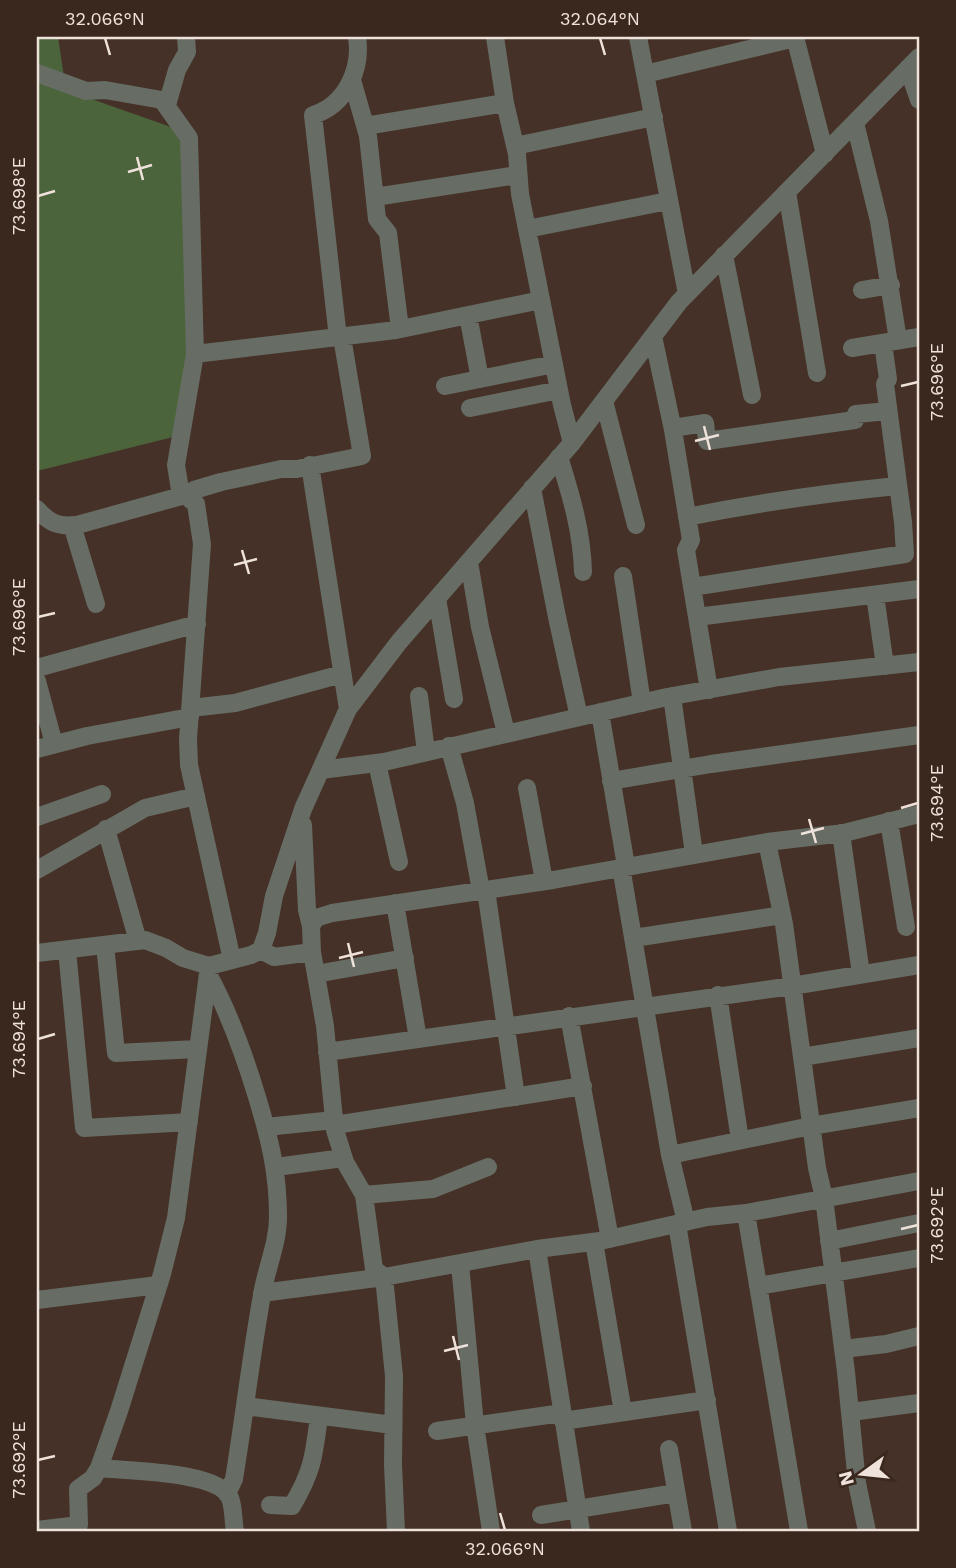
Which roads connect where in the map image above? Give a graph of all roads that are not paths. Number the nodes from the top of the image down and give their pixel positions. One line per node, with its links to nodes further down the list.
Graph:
1 (186, 37): 12 (street)
2 (357, 37): 9 (street)
3 (495, 37): 11 (street)
4 (638, 37): 8 (street)
5 (795, 37): 8 (street); 17 (street)
6 (914, 62): 10 (street); 14 (street)
7 (37, 73): 12 (street)
8 (645, 74): 13 (street)
9 (352, 80): 15 (street); 32 (street)
10 (919, 100)
11 (505, 103): 15 (street); 16 (street)
12 (167, 105): 35 (street)
13 (653, 117): 16 (street); 21 (street)
14 (855, 123): 17 (street); 24 (street)
15 (365, 126): 20 (street)
16 (515, 146): 18 (street)
17 (825, 154): 19 (street)
18 (518, 175): 20 (street); 22 (street)
19 (787, 192): 23 (street); 37 (street)
20 (375, 197): 29 (street)
21 (668, 201): 22 (street); 26 (street)
22 (527, 229): 27 (street)
23 (724, 255): 26 (street); 41 (street)
24 (891, 285): 25 (street); 33 (street)
25 (862, 290)
26 (687, 294): 30 (street)
27 (541, 300): 28 (street); 36 (street)
28 (468, 315): 29 (street); 38 (street)
29 (400, 329): 32 (street)
30 (653, 336): 42 (street); 45 (street)
31 (919, 337): 33 (street)
32 (340, 338): 35 (street); 48 (street)
33 (891, 342): 34 (street); 44 (street)
34 (852, 348)
35 (195, 354): 51 (street)
36 (554, 364): 38 (street); 40 (street)
37 (817, 373)
38 (480, 379): 39 (street)
39 (445, 386)
40 (559, 390): 43 (street); 46 (street)
41 (751, 395)
42 (604, 401): 46 (street); 57 (street)
43 (470, 408)
44 (888, 411): 45 (street); 49 (street)
45 (673, 428): 53 (street)
46 (572, 443): 47 (street)
47 (559, 457): 50 (street); 60 (street)
48 (310, 465): 51 (street); 72 (street)
49 (897, 486): 53 (street); 54 (street)
50 (532, 488): 59 (street); 82 (street)
51 (183, 496): 56 (street); 68 (street)
52 (37, 509): 55 (street)
53 (687, 517): 62 (street)
54 (911, 521): 58 (street)
55 (45, 525): 56 (street)
56 (72, 525): 66 (street)
57 (636, 525)
58 (912, 550): 62 (street)
59 (469, 562): 65 (street); 83 (street)
60 (583, 572)
61 (623, 576): 78 (street)
62 (692, 587): 67 (street)
63 (919, 589): 64 (street)
64 (875, 595): 67 (street); 70 (street)
65 (437, 597): 77 (street); 79 (street)
66 (96, 604)
67 (697, 617): 74 (street)
68 (197, 624): 71 (street); 80 (street)
69 (919, 662): 70 (street)
70 (885, 666): 74 (street)
71 (37, 668)
72 (342, 674): 79 (street); 80 (street)
73 (37, 681): 86 (street)
74 (709, 690): 76 (street)
75 (419, 696): 87 (street)
76 (671, 696): 78 (street); 89 (street)
77 (454, 699)
78 (642, 703): 81 (street)
79 (348, 709): 90 (street)
80 (190, 712): 86 (street); 94 (street)
81 (600, 712): 82 (street); 91 (street)
82 (579, 716): 83 (street)
83 (506, 733): 85 (street)
84 (919, 735): 89 (street)
85 (449, 746): 87 (street); 107 (street)
86 (45, 747)
87 (426, 752): 88 (street)
88 (377, 763): 90 (street); 103 (street)
89 (682, 769): 91 (street); 102 (street)
90 (321, 770): 95 (street)
91 (611, 782): 104 (street)
92 (527, 788): 106 (street)
93 (102, 794): 97 (street)
94 (196, 796): 99 (street); 120 (street)
95 (302, 812): 110 (street); 116 (street)
96 (919, 814): 98 (street)
97 (37, 817)
98 (889, 821): 100 (street); 111 (street)
99 (106, 829): 105 (street); 113 (street)
100 (841, 833): 101 (street); 124 (street)
101 (767, 842): 102 (street); 109 (street)
102 (694, 855): 104 (street)
103 (399, 862)
104 (624, 867): 106 (street); 112 (street)
105 (37, 870)
106 (544, 881): 107 (street)
107 (483, 890): 108 (street); 129 (street)
108 (395, 904): 110 (street); 119 (street)
109 (782, 915): 112 (street); 125 (street)
110 (311, 926): 117 (street)
111 (906, 927)
112 (634, 938): 127 (street)
113 (138, 941): 114 (street); 122 (street)
114 (105, 945): 115 (street); 132 (street)
115 (67, 950): 118 (street); 138 (street)
116 (261, 950): 117 (street); 120 (street)
117 (312, 952): 123 (street)
118 (37, 954)
119 (405, 958): 123 (street); 131 (street)
120 (232, 960): 122 (street)
121 (919, 965): 124 (street)
122 (209, 970): 132 (street); 141 (street)
123 (316, 974): 133 (street)
124 (861, 974): 125 (street)
125 (792, 986): 126 (street); 134 (street)
126 (718, 995): 127 (street); 142 (street)
127 (645, 1005): 128 (street); 143 (street)
128 (569, 1016): 129 (street); 135 (street)
129 (505, 1026): 131 (street); 136 (street)
130 (919, 1038): 134 (street)
131 (418, 1039): 133 (street)
132 (197, 1049): 138 (street)
133 (327, 1052): 139 (street)
134 (802, 1057): 140 (street)
135 (583, 1086): 136 (street); 153 (street)
136 (516, 1097): 139 (street)
137 (919, 1108): 140 (street)
138 (189, 1122): 160 (street)
139 (334, 1123): 141 (street); 144 (street)
140 (811, 1126): 142 (street); 149 (street)
141 (266, 1127): 145 (street)
142 (740, 1140): 143 (street)
143 (670, 1155): 151 (street)
144 (343, 1158): 145 (street); 148 (street)
145 (276, 1167): 162 (street)
146 (488, 1167): 148 (street)
147 (919, 1181): 149 (street)
148 (364, 1195): 159 (street)
149 (824, 1198): 150 (street); 154 (street)
150 (746, 1213): 151 (street); 161 (street)
151 (681, 1223): 153 (street); 166 (street)
152 (919, 1223): 154 (street)
153 (602, 1240): 155 (street); 169 (street)
154 (829, 1241): 158 (street)
155 (537, 1250): 157 (street); 172 (street)
156 (919, 1258): 158 (street)
157 (460, 1264): 159 (street); 173 (street)
158 (833, 1272): 161 (street); 165 (street)
159 (384, 1277): 162 (street); 174 (street)
160 (159, 1285): 163 (street); 177 (street)
161 (758, 1286): 190 (street)
162 (262, 1293): 168 (street)
163 (37, 1300)
164 (919, 1335): 165 (street)
165 (843, 1349): 170 (street)
166 (707, 1400): 169 (street); 189 (street)
167 (919, 1403): 170 (street)
168 (245, 1406): 171 (street); 179 (street)
169 (623, 1412): 172 (street)
170 (851, 1412): 191 (street)
171 (319, 1416): 174 (street); 180 (street)
172 (562, 1417): 173 (street); 181 (street)
173 (475, 1425): 175 (street); 186 (street)
174 (393, 1426): 185 (street)
175 (437, 1431)
176 (669, 1449): 178 (street)
177 (99, 1468): 179 (street); 183 (street)
178 (676, 1493): 181 (street); 188 (street)
179 (227, 1494): 184 (street)
180 (270, 1505)
181 (578, 1509): 182 (street); 187 (street)
182 (541, 1515)
183 (37, 1530)
184 (235, 1531)
185 (396, 1531)
186 (491, 1531)
187 (581, 1531)
188 (683, 1531)
189 (728, 1531)
190 (799, 1531)
191 (867, 1531)

